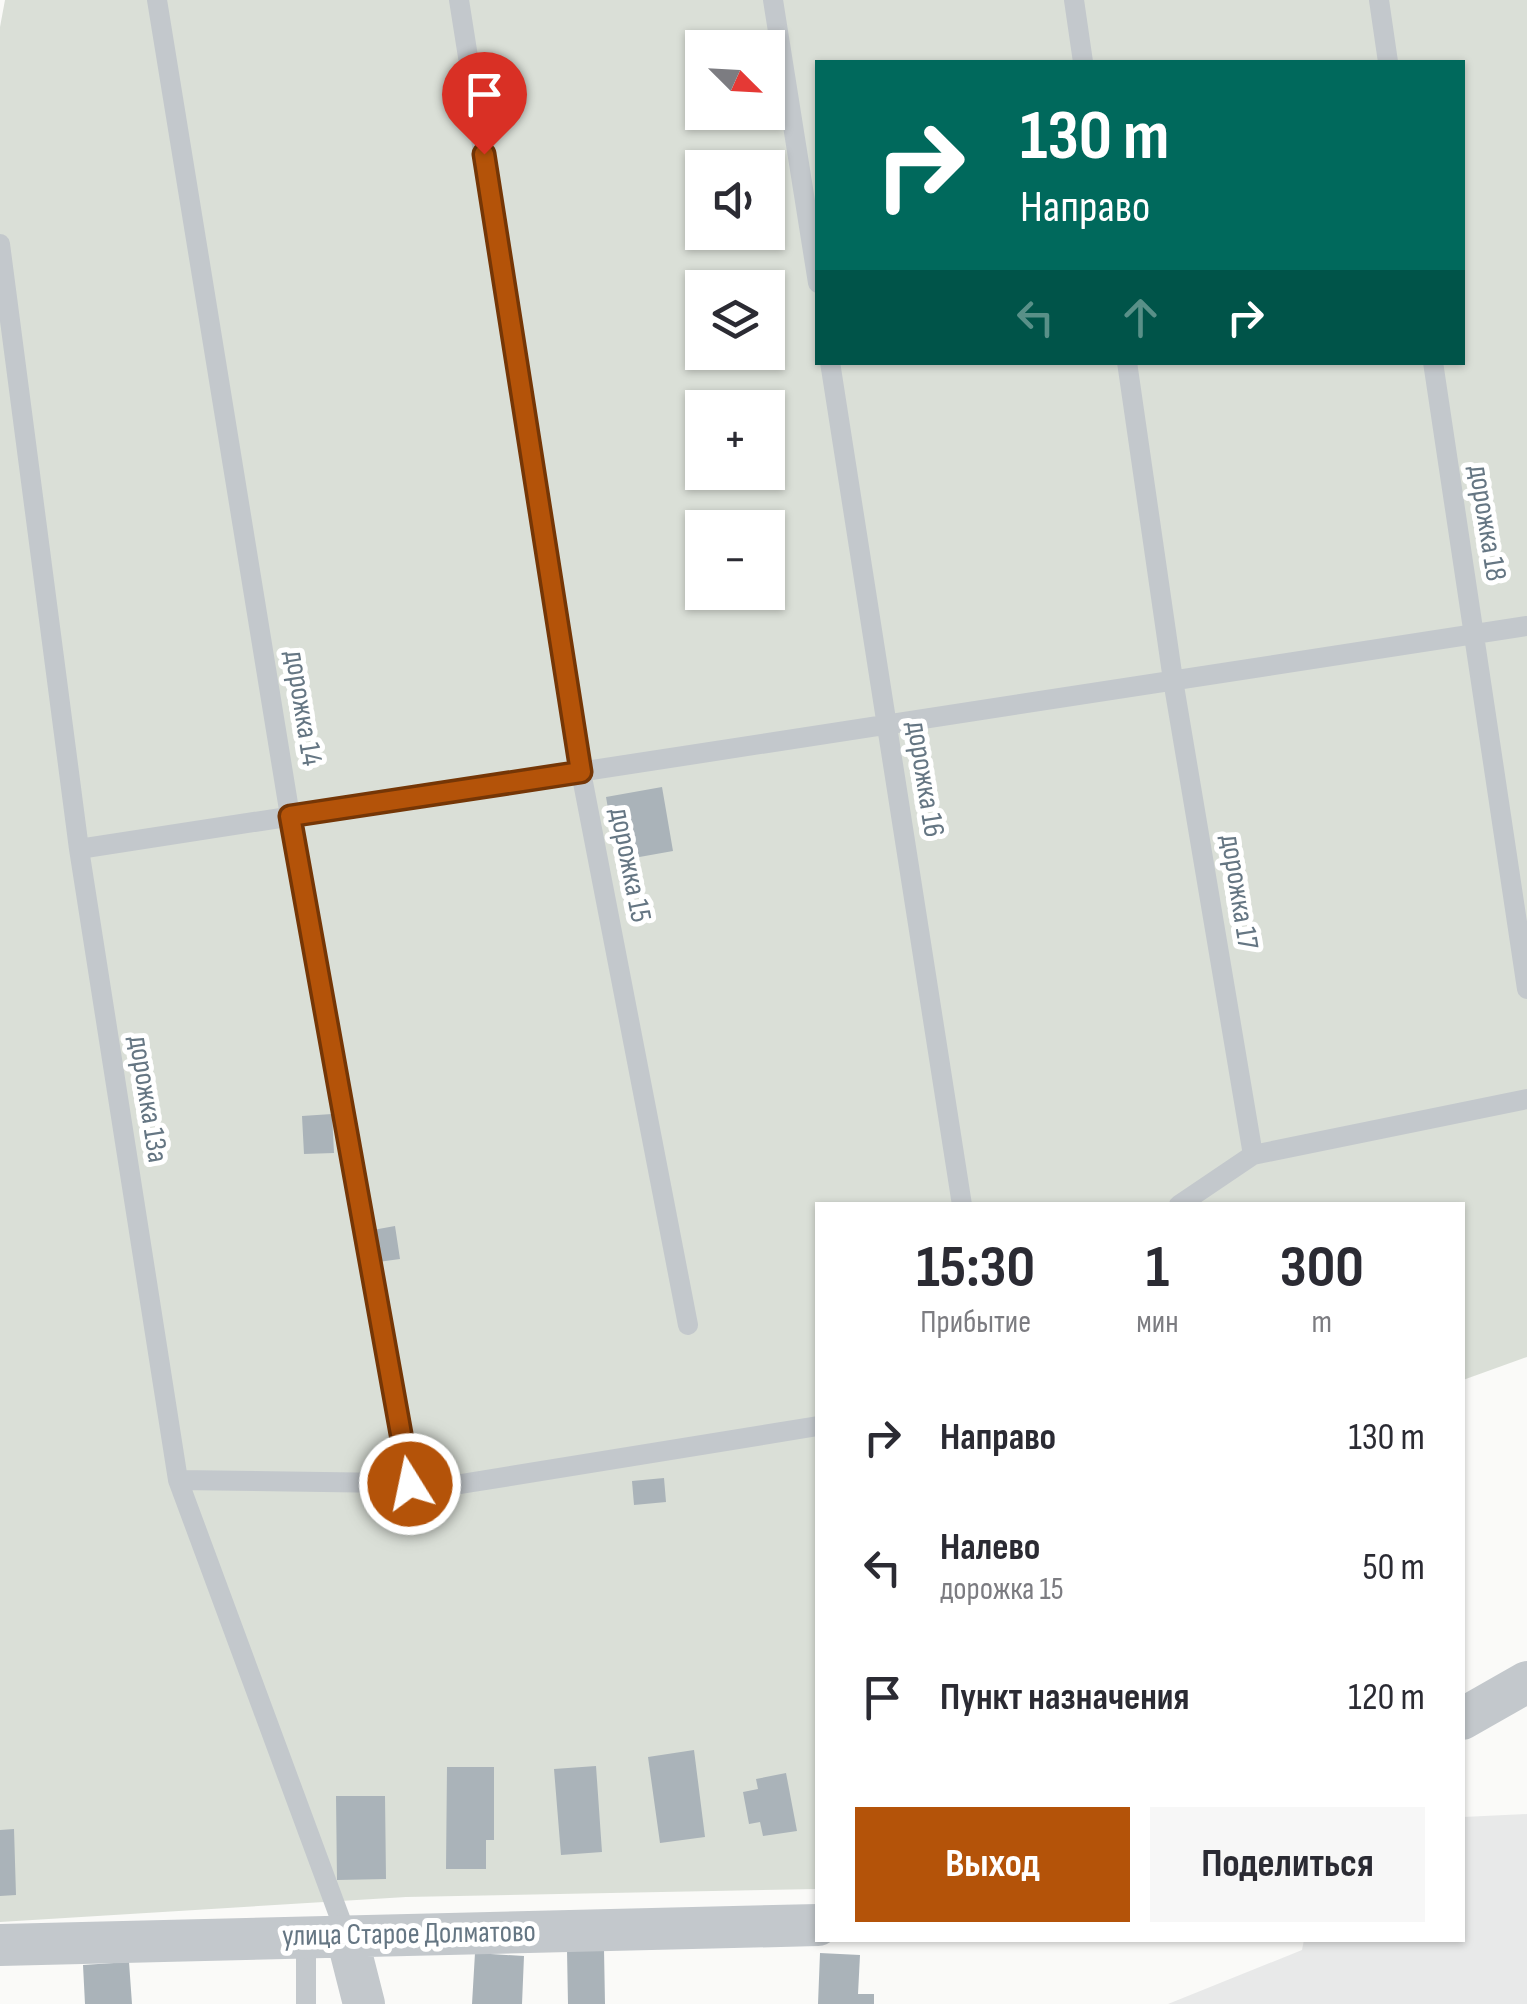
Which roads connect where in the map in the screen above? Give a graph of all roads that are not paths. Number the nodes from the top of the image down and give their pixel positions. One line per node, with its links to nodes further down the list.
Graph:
1 (157, 0): 18 (lane, дорожка 14)
2 (459, 0): 17 (lane, дорожка 15)
3 (774, 0): 9 (lane)
4 (1074, 0): 6 (lane)
5 (1379, 0): 7 (lane)
6 (1083, 60)
7 (1388, 60)
8 (0, 244): 19 (lane, дорожка 13а)
9 (815, 263)
10 (830, 365): 16 (lane, дорожка 16)
11 (1127, 365): 15 (lane, дорожка 17)
12 (1433, 365): 14 (lane, дорожка 18)
13 (1527, 626): 14 (lane)
14 (1474, 634): 15 (lane); 20 (lane, дорожка 18)
15 (1174, 680): 16 (lane); 22 (lane, дорожка 17)
16 (886, 724): 17 (lane); 23 (lane, дорожка 16)
17 (581, 772): 18 (lane); 25 (lane, дорожка 15)
18 (290, 816): 19 (lane); 28 (lane, дорожка 14)
19 (79, 849): 27 (lane, дорожка 13а)
20 (1527, 989)
21 (1527, 1099): 22 (lane)
22 (1253, 1155): 24 (lane)
23 (962, 1202)
24 (1184, 1202)
25 (688, 1325)
26 (815, 1426): 28 (lane)
27 (178, 1480): 28 (lane); 32 (lane, дорожка 13а)
28 (410, 1484)
29 (1527, 1682): 30 (street)
30 (1465, 1717)
31 (815, 1925): 32 (street, улица Старое Долматово)
32 (326, 1936): 33 (street, улица Старое Долматово); 34 (lane); 35 (street)
33 (0, 1945)
34 (306, 2004)
35 (364, 2004)

